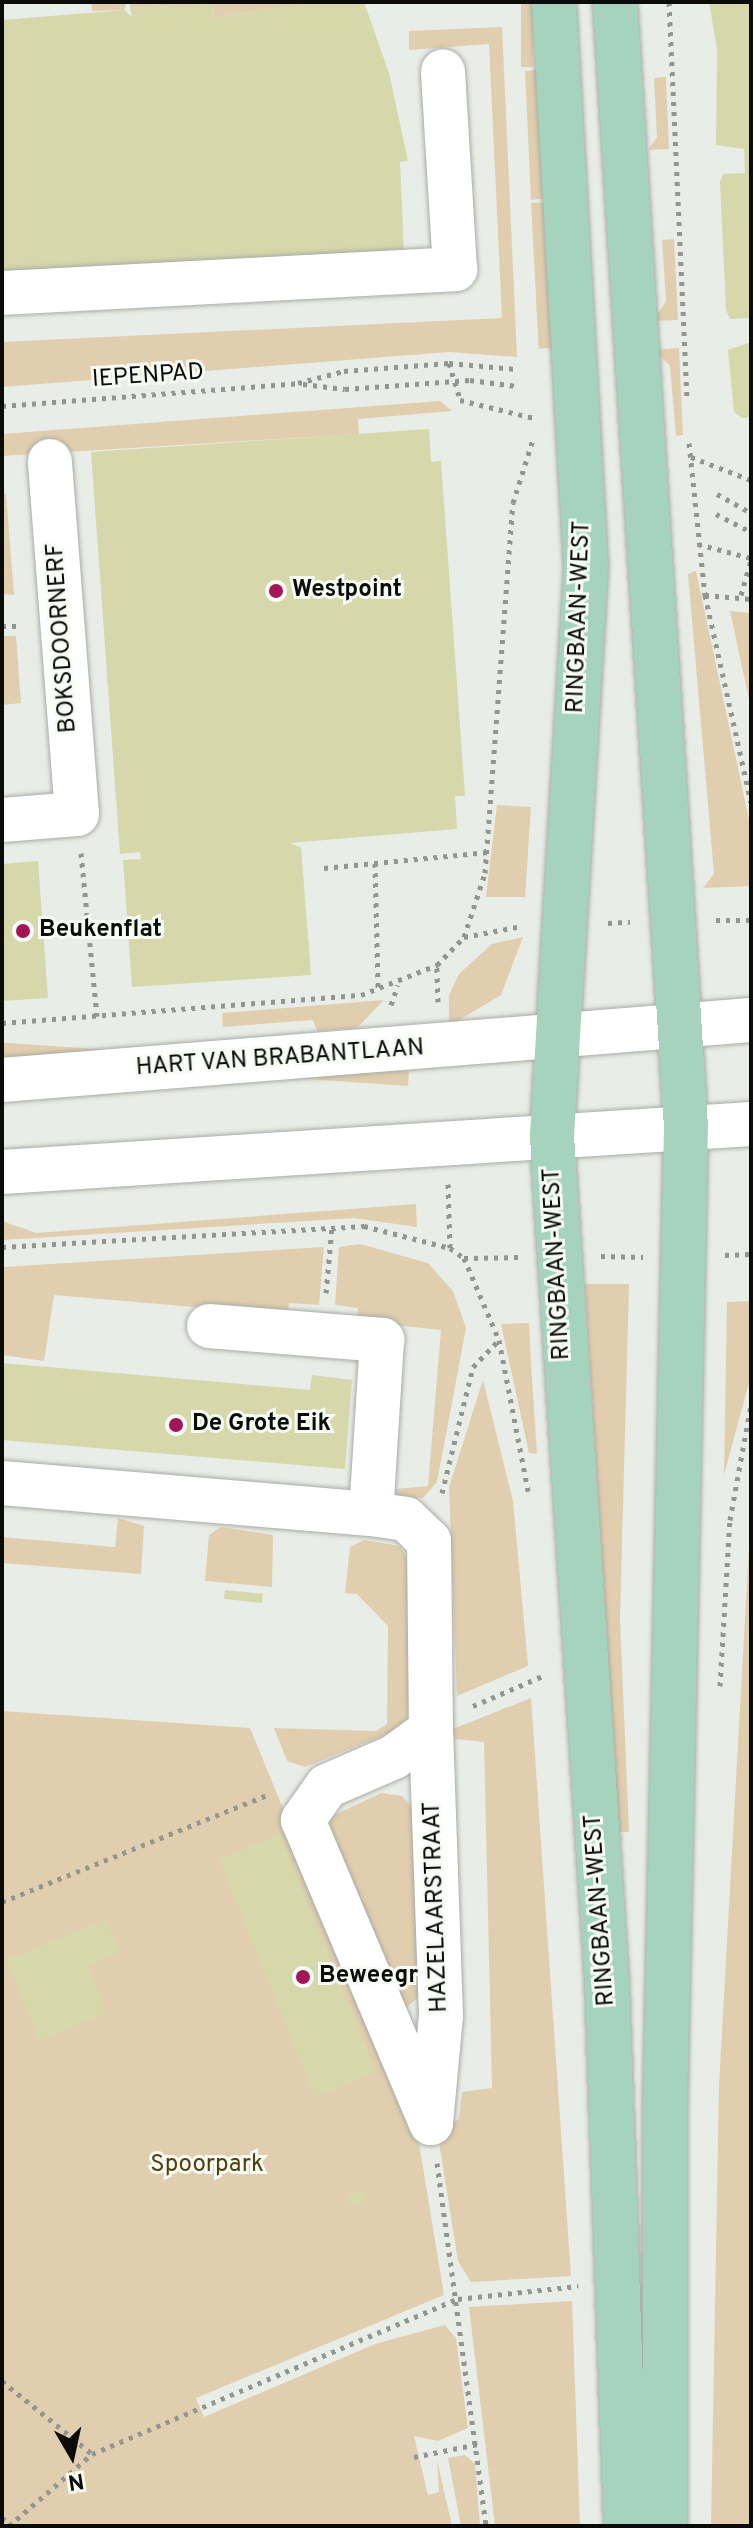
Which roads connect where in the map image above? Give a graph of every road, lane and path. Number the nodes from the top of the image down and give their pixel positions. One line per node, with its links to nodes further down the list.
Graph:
1 (554, 2): 39 (main road, RINGBAAN-WEST)
2 (615, 2): 36 (main road)
3 (669, 2): 12 (path)
4 (443, 71): 5 (street)
5 (2, 293)
6 (449, 363): 7 (path, IEPENPAD); 8 (path); 9 (path, IEPENPAD)
7 (516, 369)
8 (454, 381): 9 (path, IEPENPAD); 10 (path, IEPENPAD); 29 (path)
9 (298, 383): 11 (path, IEPENPAD)
10 (517, 386)
11 (2, 406)
12 (687, 407)
13 (688, 438): 14 (path)
14 (691, 457): 16 (path); 21 (path)
15 (50, 461): 27 (street, BOKSDOORNERF)
16 (751, 480)
17 (717, 494): 18 (path)
18 (751, 513)
19 (716, 514): 20 (path)
20 (751, 532)
21 (698, 544): 22 (path); 23 (path)
22 (751, 560): 24 (path)
23 (705, 595): 24 (path); 26 (path)
24 (740, 595): 25 (path)
25 (751, 599)
26 (751, 803)
27 (77, 814): 28 (street); 35 (path)
28 (2, 820)
29 (488, 852): 30 (path); 32 (path)
30 (375, 863): 31 (path); 34 (path)
31 (324, 868)
32 (464, 937)
33 (437, 965): 34 (path)
34 (378, 990): 35 (path)
35 (97, 1016): 38 (path)
36 (683, 1020): 37 (street, HART VAN BRABANTLAAN); 39 (street, HART VAN BRABANTLAAN); 42 (main road)
37 (751, 1020)
38 (2, 1023)
39 (557, 1030): 40 (street, HART VAN BRABANTLAAN); 43 (main road, RINGBAAN-WEST)
40 (2, 1080)
41 (751, 1124): 42 (street)
42 (686, 1127): 43 (street); 50 (main road)
43 (552, 1136): 44 (street); 49 (main road, RINGBAAN-WEST)
44 (2, 1172)
45 (332, 1227): 46 (path); 47 (path); 53 (path)
46 (2, 1247)
47 (450, 1248)
48 (751, 1254): 50 (path)
49 (555, 1256): 50 (path); 51 (path); 73 (main road, RINGBAAN-WEST)
50 (684, 1257): 74 (main road)
51 (464, 1258)
52 (209, 1326): 53 (street)
53 (322, 1336): 56 (street)
54 (499, 1340): 57 (path)
55 (2, 1483): 56 (street)
56 (371, 1514): 57 (street)
57 (429, 1541): 60 (street, HAZELAARSTRAAT)
58 (546, 1675): 59 (path)
59 (472, 1706)
60 (431, 1730): 61 (street); 63 (street, HAZELAARSTRAAT)
61 (310, 1801): 62 (path); 63 (street)
62 (2, 1902)
63 (431, 2123): 65 (path)
64 (554, 2290): 65 (path)
65 (458, 2299): 67 (path); 68 (path)
66 (2, 2381): 68 (path)
67 (478, 2444): 69 (path); 72 (path)
68 (92, 2454): 71 (path)
69 (414, 2457)
70 (2, 2518): 71 (path)
71 (10, 2525)
72 (486, 2526)
73 (626, 2526)
74 (665, 2526)

